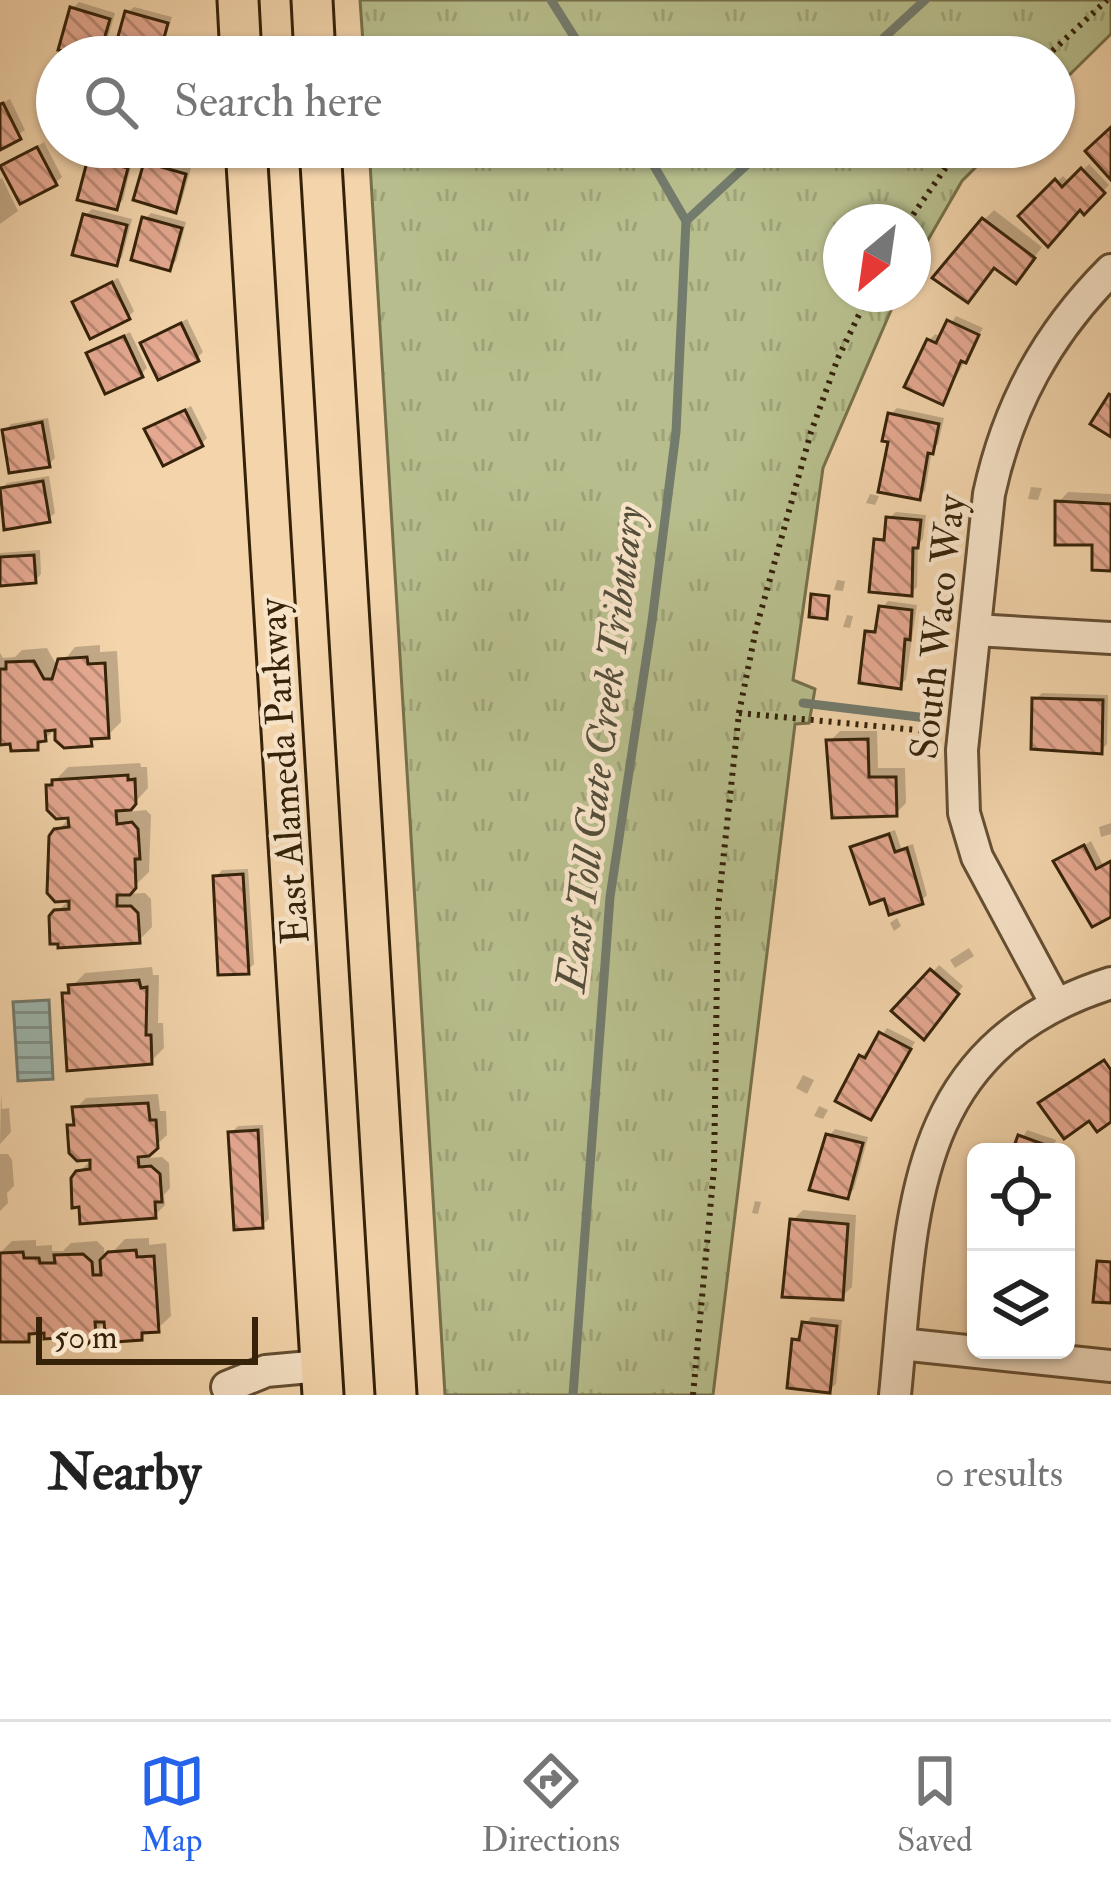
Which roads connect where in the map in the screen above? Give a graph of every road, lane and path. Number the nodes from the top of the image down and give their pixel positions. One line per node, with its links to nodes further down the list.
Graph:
1 (238, 0): 4 (main road)
2 (311, 0): 5 (main road)
3 (1107, 0): 6 (path)
4 (240, 36)
5 (314, 36)
6 (1068, 36)
7 (247, 168): 21 (main road, East Alameda Parkway)
8 (321, 168): 23 (main road, East Alameda Parkway)
9 (945, 168): 10 (path)
10 (920, 204)
11 (1111, 270): 13 (street, South Waco Way)
12 (861, 312): 15 (path)
13 (975, 630): 14 (street); 18 (street, South Waco Way)
14 (1111, 638)
15 (739, 713): 16 (path); 24 (path)
16 (942, 732)
17 (1111, 983): 18 (street)
18 (1056, 1004): 19 (street)
19 (900, 1344): 20 (street); 25 (street)
20 (1111, 1366)
21 (322, 1381): 22 (street)
22 (243, 1395)
23 (396, 1395)
24 (693, 1395)
25 (895, 1395)

